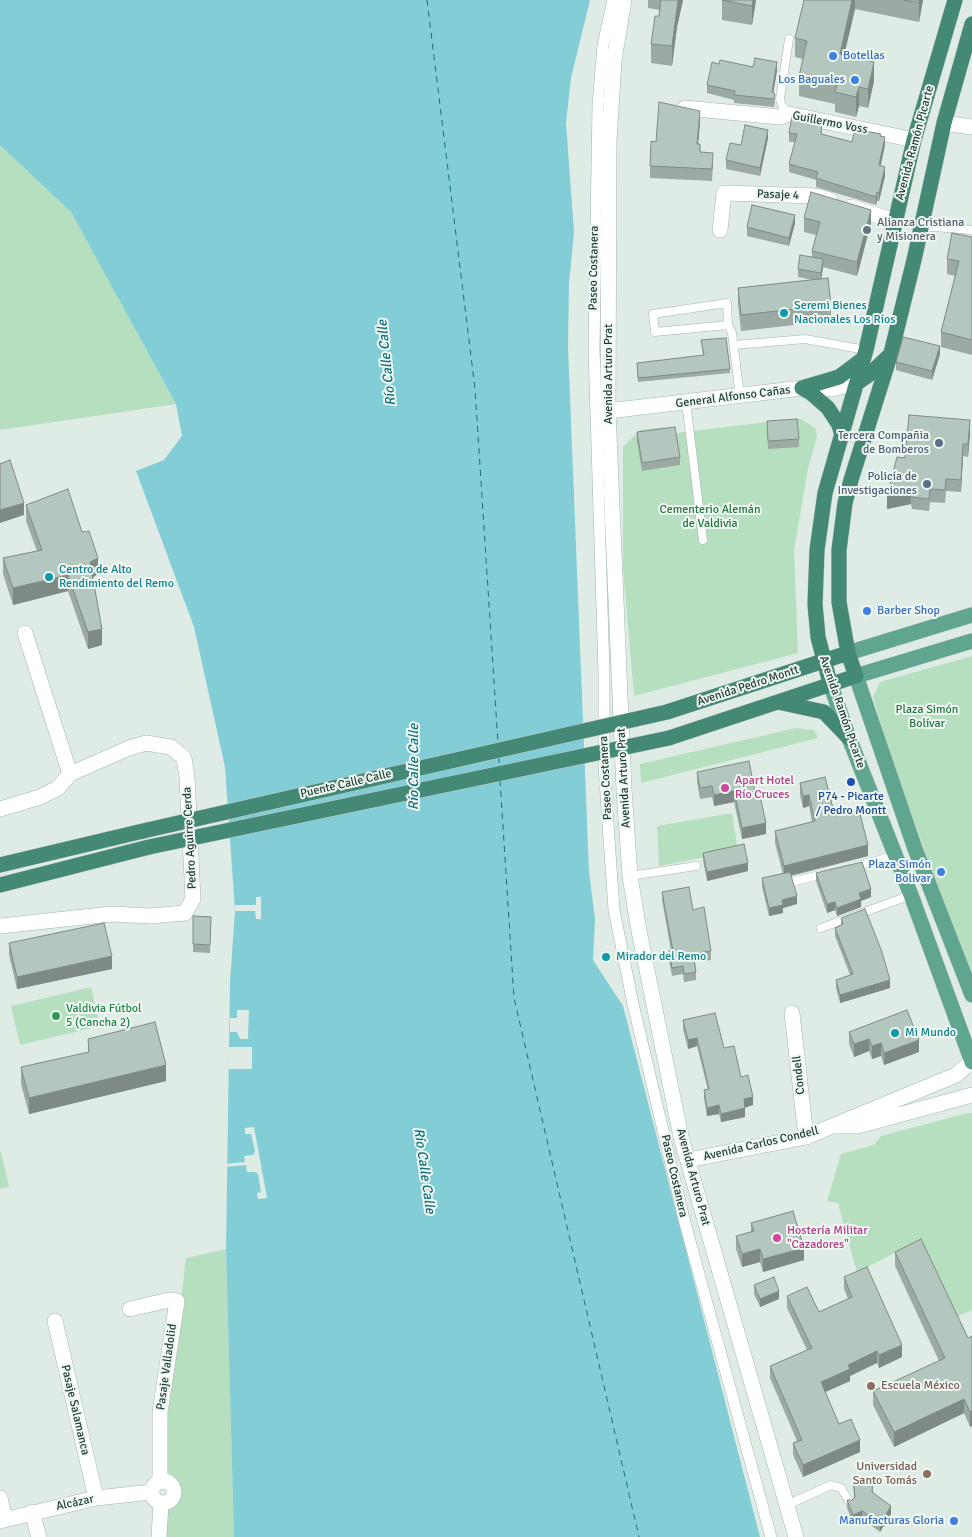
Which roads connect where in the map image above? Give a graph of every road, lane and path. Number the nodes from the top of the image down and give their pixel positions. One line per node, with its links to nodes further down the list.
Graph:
1 (612, 0): 69 (street, Paseo Costanera)
2 (624, 0): 23 (main road, Avenida Arturo Prat)
3 (955, 0): 10 (highway, Avenida Ramón Picarte)
4 (972, 24): 8 (highway, Avenida Ramón Picarte)
5 (789, 39): 7 (lane)
6 (685, 108): 7 (main road, Guillermo Voss)
7 (789, 114): 10 (main road, Guillermo Voss)
8 (944, 123): 9 (main road); 12 (highway, Avenida Ramón Picarte)
9 (972, 127)
10 (914, 140): 11 (highway, Avenida Ramón Picarte)
11 (895, 221): 13 (main road, Pasaje 4); 17 (highway, Avenida Ramón Picarte)
12 (921, 226): 14 (lane); 18 (highway, Avenida Ramón Picarte)
13 (720, 230)
14 (972, 230)
15 (728, 325): 15 (lane); 16 (lane)
16 (734, 346): 17 (lane); 21 (lane)
17 (865, 354): 19 (highway, Avenida Ramón Picarte); 20 (highway)
18 (891, 354): 19 (highway); 25 (highway, Avenida Ramón Picarte)
19 (857, 383): 20 (main road, General Alfonso Cañas); 24 (highway, Avenida Ramón Picarte)
20 (802, 388): 21 (main road, General Alfonso Cañas); 24 (highway)
21 (740, 396): 22 (main road, General Alfonso Cañas)
22 (686, 402): 23 (main road, General Alfonso Cañas); 26 (lane)
23 (608, 411): 45 (main road, Avenida Arturo Prat)
24 (842, 435): 25 (lane); 31 (highway, Avenida Ramón Picarte)
25 (864, 441): 30 (highway, Avenida Ramón Picarte)
26 (703, 540)
27 (972, 615): 30 (main road, Avenida Pedro Montt)
28 (25, 633): 38 (main road)
29 (972, 640): 32 (main road, Avenida Pedro Montt)
30 (848, 653): 31 (highway, Avenida Pedro Montt); 32 (highway, Avenida Ramón Picarte)
31 (824, 661): 33 (highway, Avenida Ramón Picarte); 35 (highway, Avenida Pedro Montt)
32 (856, 676): 33 (highway, Avenida Pedro Montt); 51 (main road, Avenida Ramón Picarte)
33 (830, 683): 34 (highway, Avenida Pedro Montt); 37 (main road, Avenida Ramón Picarte)
34 (777, 702): 36 (highway, Avenida Pedro Montt); 37 (highway)
35 (667, 712): 41 (highway, Puente Calle Calle, bridge)
36 (669, 738): 47 (highway, Puente Calle Calle, bridge)
37 (849, 738): 40 (main road, Avenida Ramón Picarte)
38 (70, 774): 39 (main road, Pedro Aguirre Cerda); 49 (main road, Pedro Aguirre Cerda)
39 (0, 809)
40 (895, 856): 43 (lane); 48 (main road, Avenida Ramón Picarte)
41 (0, 865)
42 (696, 866): 45 (lane)
43 (840, 870)
44 (831, 872): 46 (lane)
45 (630, 876): 57 (main road, Avenida Arturo Prat)
46 (795, 881)
47 (0, 885)
48 (911, 895): 50 (lane); 53 (main road, Avenida Ramón Picarte)
49 (0, 926)
50 (821, 928)
51 (972, 995)
52 (792, 1013): 56 (main road, Condell)
53 (972, 1062): 55 (main road, Avenida Carlos Condell)
54 (972, 1095): 55 (main road, Avenida Carlos Condell)
55 (833, 1126): 56 (main road, Avenida Carlos Condell)
56 (806, 1136): 57 (main road, Avenida Carlos Condell)
57 (688, 1160): 64 (main road, Avenida Arturo Prat)
58 (130, 1309): 60 (main road, Pasaje Valladolid)
59 (55, 1322): 62 (main road, Pasaje Salamanca)
60 (158, 1492): 62 (main road, Alcázar); 68 (main road, Pasaje Valladolid)
61 (0, 1498): 66 (main road)
62 (96, 1498): 65 (main road, Alcázar)
63 (850, 1503): 64 (lane)
64 (787, 1505): 70 (main road, Avenida Arturo Prat)
65 (32, 1512): 66 (main road, Alcázar); 67 (main road)
66 (2, 1520)
67 (39, 1537)
68 (159, 1537)
69 (771, 1537)
70 (796, 1537)

